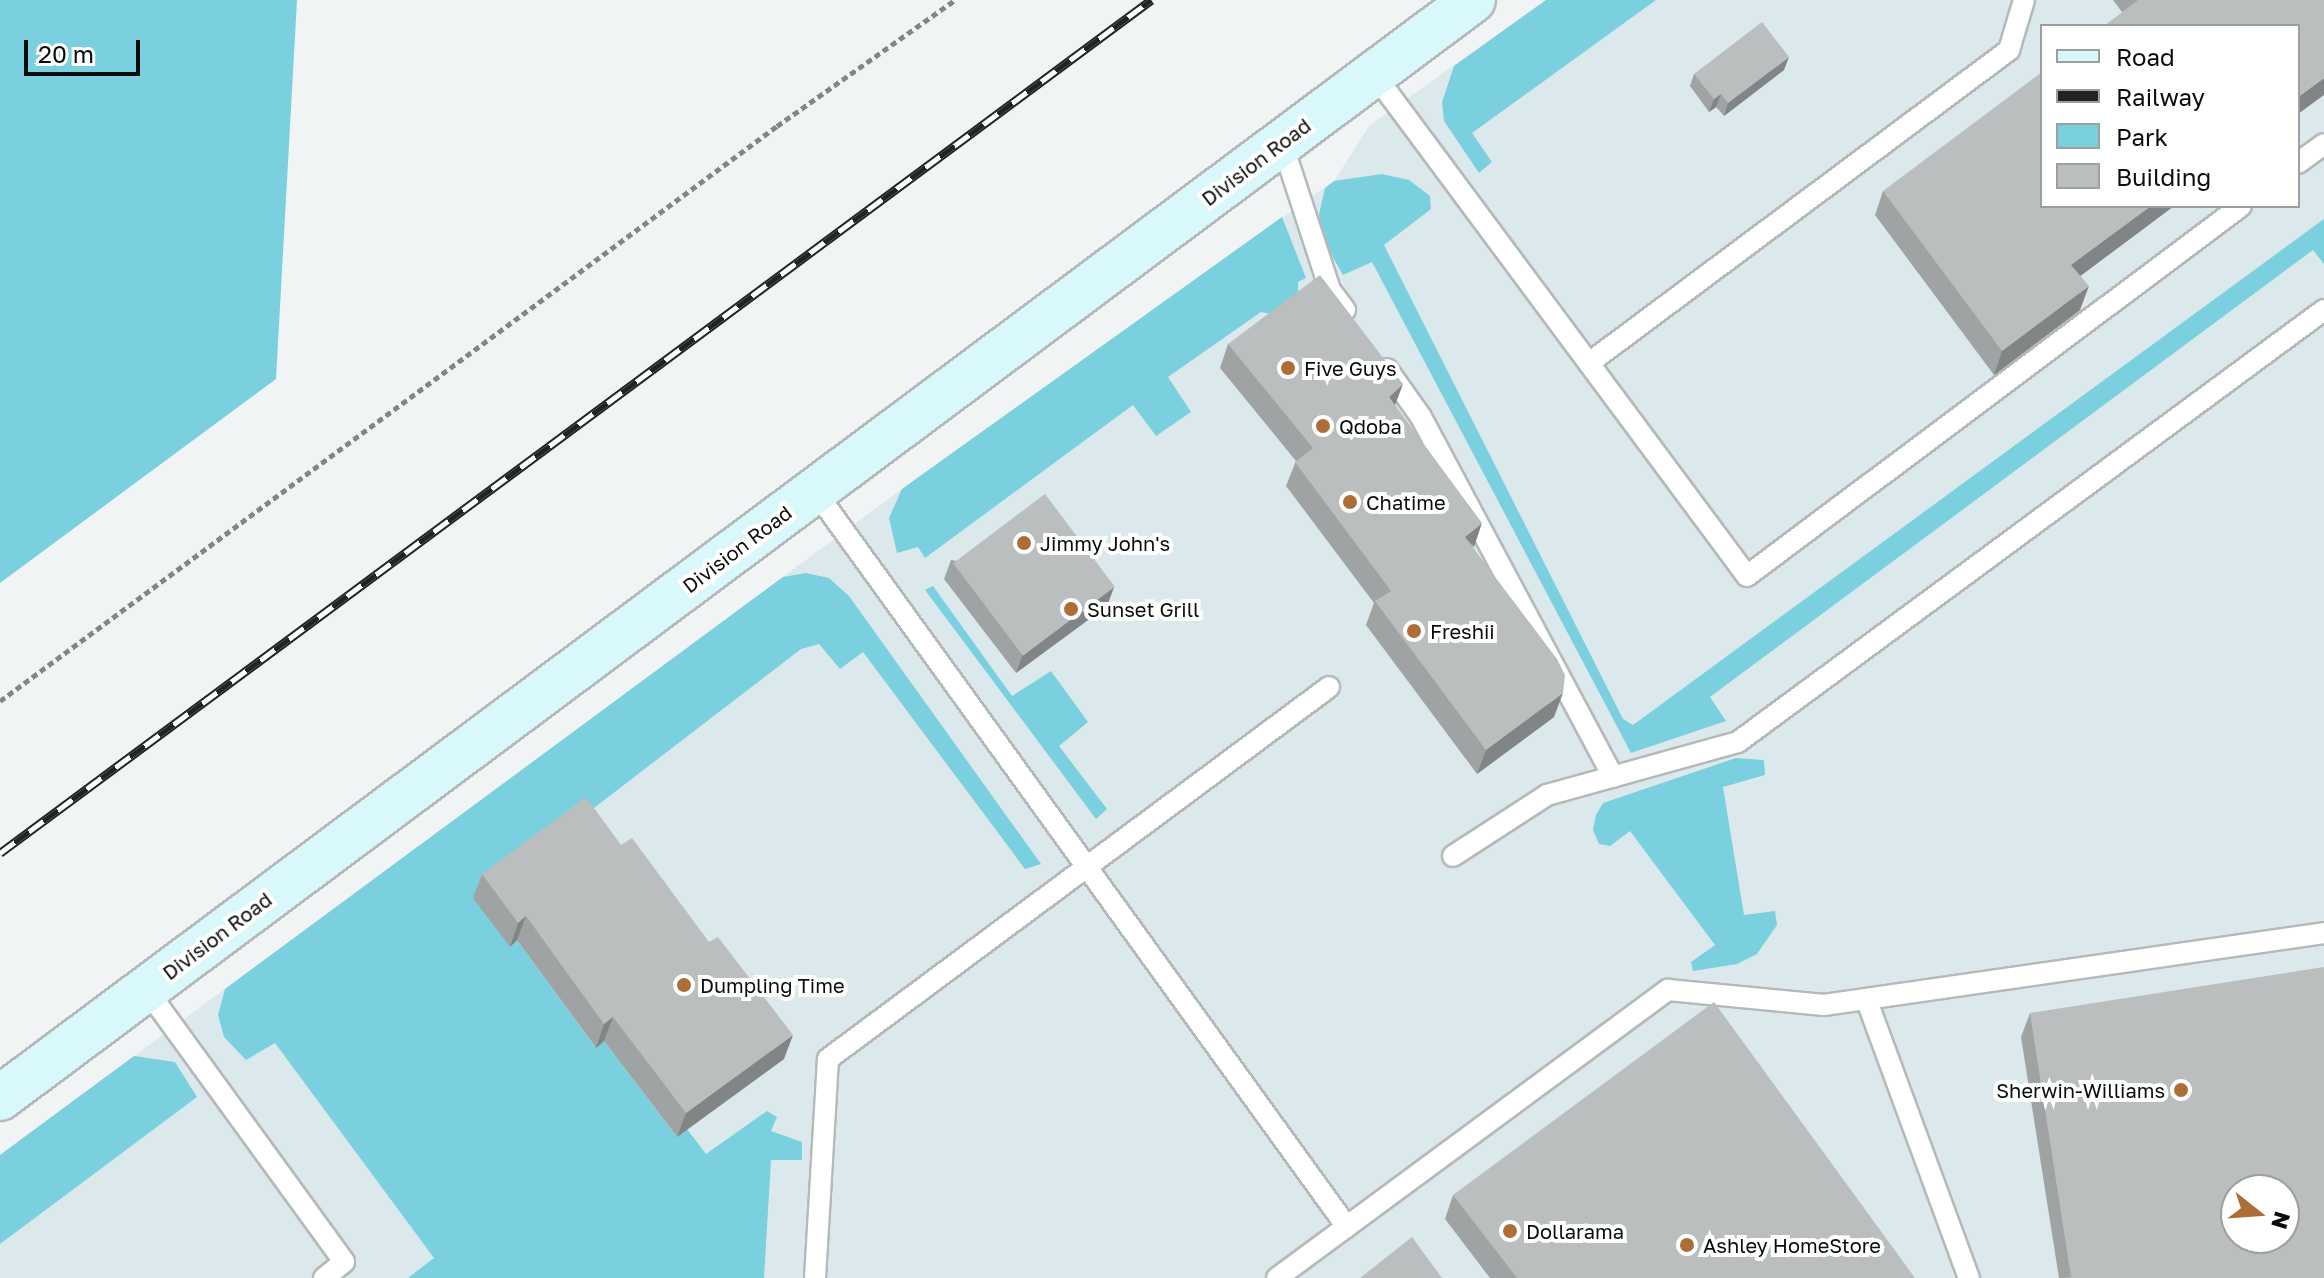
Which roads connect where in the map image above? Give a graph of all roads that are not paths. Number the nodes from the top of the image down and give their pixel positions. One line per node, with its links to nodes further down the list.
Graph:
1 (1473, 0): 3 (main road, Division Road)
2 (2024, 0): 12 (lane)
3 (1374, 74): 4 (main road, Division Road); 12 (lane)
4 (1282, 143): 9 (lane); 13 (main road, Division Road)
5 (2324, 144): 6 (lane)
6 (2300, 162)
7 (2238, 208): 12 (lane)
8 (2322, 311): 10 (lane); 15 (lane)
9 (1358, 328)
10 (2324, 334)
11 (1376, 353): 15 (lane)
12 (1589, 363)
13 (815, 491): 17 (lane); 19 (main road, Division Road)
14 (1329, 687): 17 (lane)
15 (1613, 777): 16 (lane)
16 (1453, 856)
17 (1087, 867): 22 (lane); 24 (lane)
18 (2324, 933): 20 (lane)
19 (146, 989): 21 (main road, Division Road); 23 (lane)
20 (1867, 1001): 22 (lane); 26 (lane)
21 (0, 1098)
22 (1347, 1227): 25 (lane)
23 (324, 1278)
24 (815, 1278)
25 (1277, 1278)
26 (1969, 1278)

